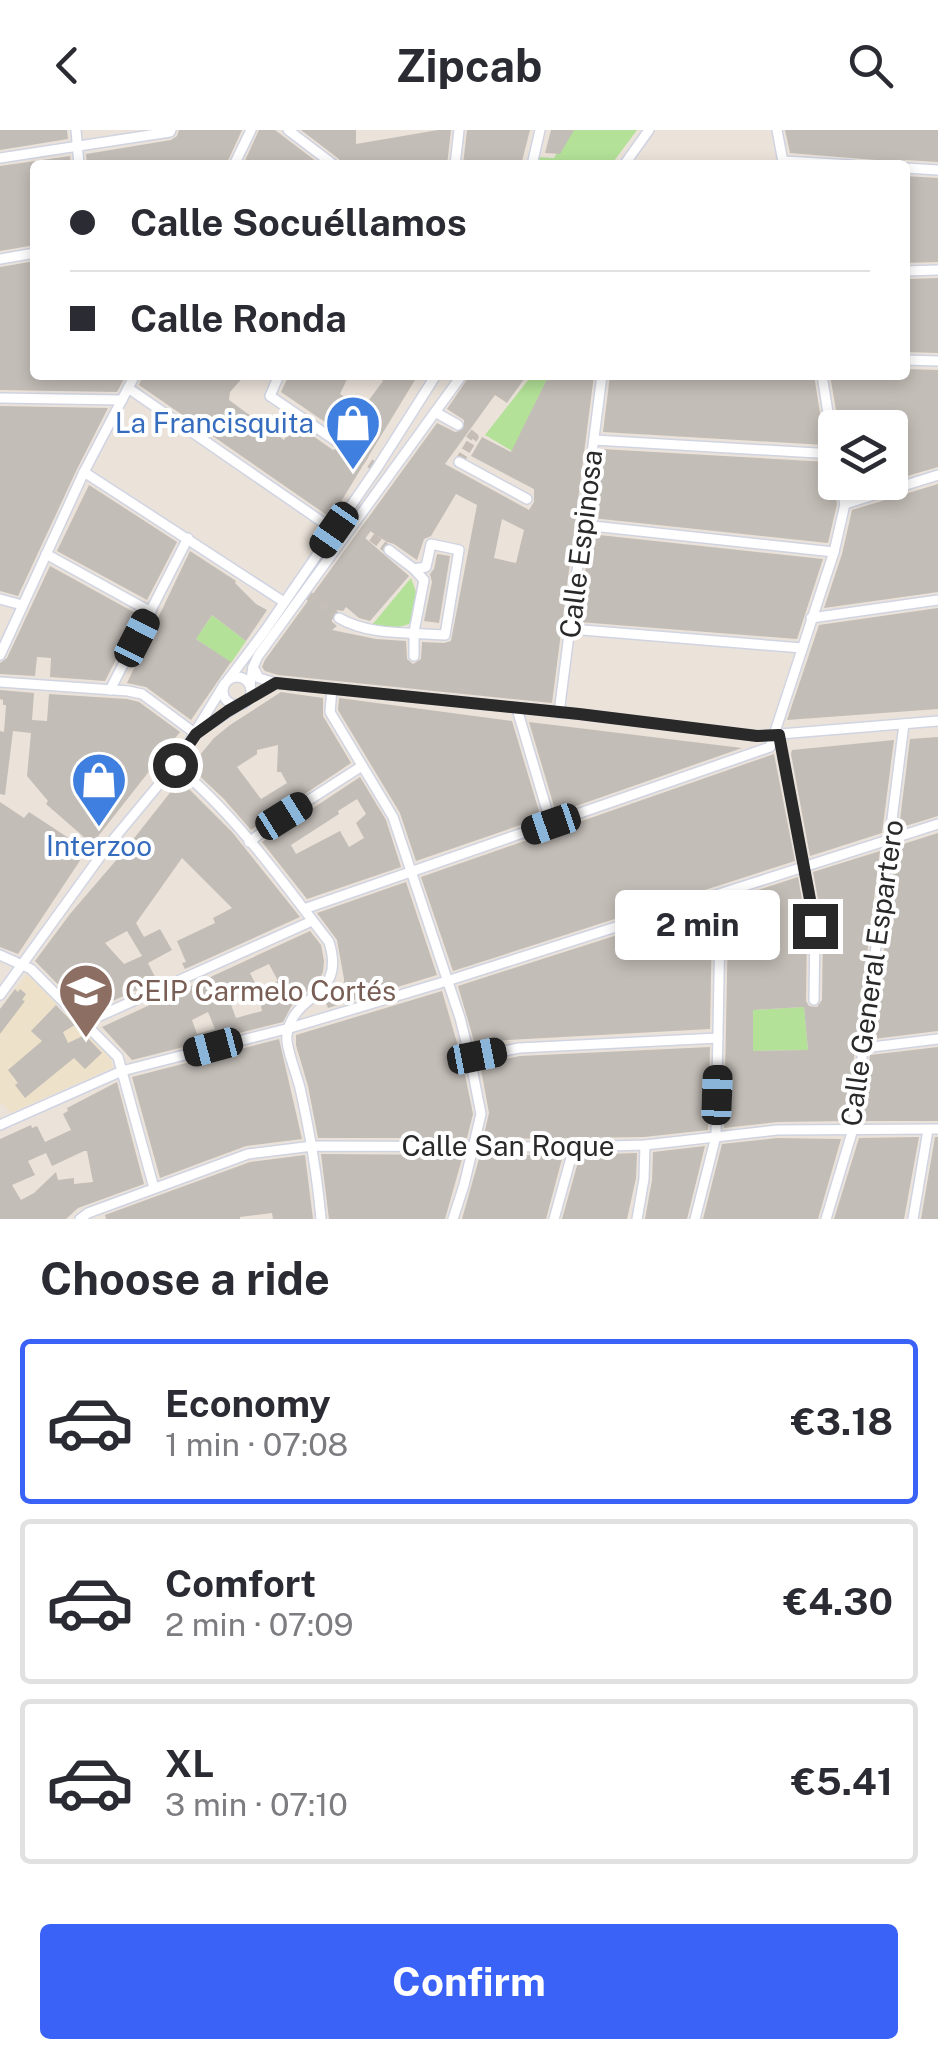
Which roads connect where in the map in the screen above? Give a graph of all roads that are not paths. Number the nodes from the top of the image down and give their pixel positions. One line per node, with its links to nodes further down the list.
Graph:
1 (76, 130): 9 (street)
2 (171, 130): 9 (street)
3 (251, 130): 12 (street)
4 (288, 130): 13 (street)
5 (459, 130): 14 (street)
6 (540, 130): 15 (street)
7 (649, 130): 16 (street)
8 (778, 130): 17 (street)
9 (77, 146): 10 (street); 11 (street)
10 (0, 158)
11 (79, 160)
12 (236, 160)
13 (327, 160)
14 (456, 160)
15 (533, 160)
16 (628, 160)
17 (783, 160)
18 (910, 168): 19 (street)
19 (938, 170)
20 (30, 254): 21 (street)
21 (0, 259)
22 (938, 270): 23 (street)
23 (910, 271)
24 (910, 360): 25 (street)
25 (938, 361)
26 (132, 380): 32 (street)
27 (277, 380): 39 (street)
28 (433, 380): 48 (street)
29 (458, 380): 36 (street)
30 (601, 380): 38 (street, Calle Espinosa)
31 (823, 380): 35 (street)
32 (128, 388): 34 (street); 48 (street)
33 (0, 398): 34 (street)
34 (122, 400): 42 (street)
35 (828, 410)
36 (435, 412): 37 (street); 66 (street)
37 (458, 425)
38 (594, 440): 40 (street); 47 (street, Calle Espinosa)
39 (336, 441)
40 (818, 455)
41 (459, 462): 44 (street)
42 (84, 472): 49 (street); 52 (street)
43 (938, 476): 46 (street)
44 (527, 499)
45 (844, 500): 46 (street)
46 (845, 504): 51 (street)
47 (583, 525): 51 (street); 61 (street, Calle Espinosa)
48 (334, 530): 56 (street)
49 (188, 538): 56 (street); 58 (street)
50 (389, 550): 53 (street)
51 (834, 552): 60 (street)
52 (46, 554): 57 (street); 58 (street)
53 (414, 569): 62 (street); 62 (street)
54 (0, 598): 57 (street)
55 (938, 600): 60 (street)
56 (284, 602): 68 (street)
57 (22, 606): 64 (street)
58 (150, 612): 72 (street)
59 (339, 618): 62 (street)
60 (812, 618): 63 (street)
61 (570, 629): 63 (street); 75 (street, Calle Espinosa)
62 (414, 632): 65 (street)
63 (802, 648): 79 (street)
64 (0, 654)
65 (414, 656)
66 (253, 667): 69 (street); 70 (street)
67 (0, 682): 72 (street)
68 (227, 682): 70 (street); 73 (street); 78 (street)
69 (276, 683): 71 (street); 73 (street)
70 (250, 685): 73 (street)
71 (332, 689): 74 (street); 83 (street)
72 (110, 690): 78 (street)
73 (244, 702): 78 (street)
74 (518, 709): 75 (street); 84 (street)
75 (559, 713): 80 (street)
76 (938, 721): 77 (street)
77 (904, 724): 79 (street); 86 (street, Calle General Espartero)
78 (196, 734): 82 (street)
79 (776, 735): 80 (street); 81 (street); 88 (street)
80 (757, 736): 81 (street)
81 (765, 749): 84 (street)
82 (175, 765): 87 (street); 94 (street)
83 (362, 766): 87 (street); 89 (street)
84 (551, 824): 89 (street)
85 (938, 824): 86 (street)
86 (890, 840): 88 (street); 102 (street, Calle General Espartero)
87 (249, 842): 91 (street)
88 (805, 867): 90 (street); 97 (street)
89 (412, 870): 91 (street); 95 (street)
90 (714, 896): 95 (street); 100 (street)
91 (304, 909): 92 (street)
92 (312, 921): 98 (street); 99 (street)
93 (0, 955): 94 (street)
94 (22, 963): 96 (street); 98 (street)
95 (447, 981): 99 (street); 103 (street)
96 (0, 996)
97 (814, 1000)
98 (84, 1024): 104 (street)
99 (290, 1028): 104 (street); 109 (street)
100 (718, 1038): 103 (street); 108 (street)
101 (938, 1039): 102 (street)
102 (864, 1048): 107 (street, Calle General Espartero)
103 (470, 1058): 111 (street)
104 (122, 1072): 105 (street); 113 (street)
105 (0, 1125)
106 (933, 1129): 107 (street, Calle San Roque); 122 (street)
107 (853, 1130): 108 (street, Calle San Roque); 121 (street, Calle General Espartero)
108 (716, 1136): 110 (street, Calle San Roque); 120 (street)
109 (313, 1146): 111 (street, Calle San Roque); 113 (street, Calle San Roque); 116 (street)
110 (646, 1146): 112 (street, Calle San Roque); 119 (street)
111 (474, 1148): 112 (street, Calle San Roque); 117 (street)
112 (574, 1148): 118 (street)
113 (154, 1188): 114 (street, Calle San Roque)
114 (84, 1216): 115 (street)
115 (100, 1219)
116 (322, 1219)
117 (453, 1219)
118 (554, 1219)
119 (636, 1219)
120 (694, 1219)
121 (826, 1219)
122 (913, 1219)

